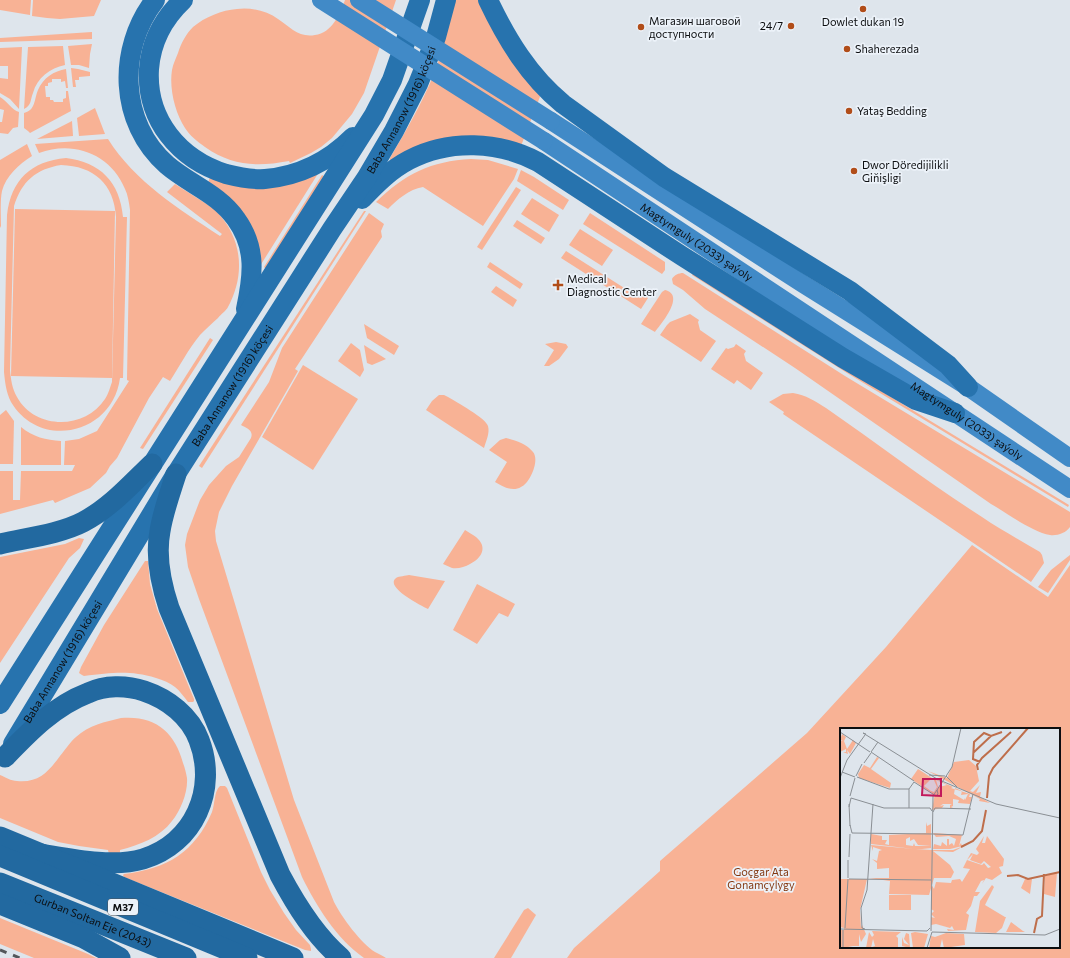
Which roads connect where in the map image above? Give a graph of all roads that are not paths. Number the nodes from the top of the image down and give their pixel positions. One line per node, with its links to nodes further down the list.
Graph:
1 (155, 0): 10 (main road)
2 (183, 0): 8 (main road)
3 (321, 0): 12 (main road, Magtymguly (2033) şaýoly, bridge)
4 (359, 0): 11 (main road, Magtymguly (2033) şaýoly, bridge)
5 (420, 0): 8 (main road, Baba Annanow (1916) köçesi)
6 (446, 0): 9 (main road, Baba Annanow (1916) köçesi)
7 (488, 0): 11 (main road)
8 (374, 115): 10 (main road, Baba Annanow (1916) köçesi)
9 (332, 229): 12 (main road); 15 (main road, Baba Annanow (1916) köçesi)
10 (244, 319): 14 (main road, Baba Annanow (1916) köçesi)
11 (968, 387): 13 (main road, Magtymguly (2033) şaýoly)
12 (955, 412): 16 (main road, Magtymguly (2033) şaýoly)
13 (1070, 458)
14 (152, 464): 17 (highway); 18 (main road, Baba Annanow (1916) köçesi)
15 (176, 474): 19 (main road, Baba Annanow (1916) köçesi); 31 (highway)
16 (1070, 489)
17 (0, 544)
18 (0, 704)
19 (2, 761): 21 (highway)
20 (0, 837): 21 (highway)
21 (41, 854): 30 (highway)
22 (0, 856): 29 (highway, M37)
23 (0, 883): 28 (highway, Gurban Soltan Eje (2043) / M37)
24 (0, 904): 25 (highway)
25 (84, 938): 26 (highway); 27 (highway)
26 (120, 958)
27 (158, 958)
28 (186, 958)
29 (247, 958)
30 (293, 958)
31 (341, 958)

